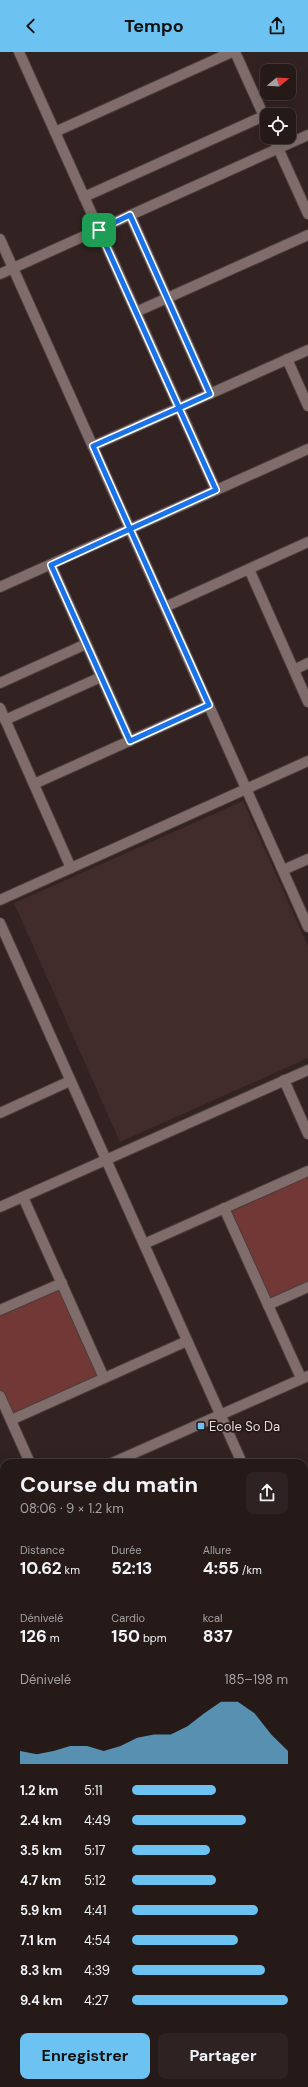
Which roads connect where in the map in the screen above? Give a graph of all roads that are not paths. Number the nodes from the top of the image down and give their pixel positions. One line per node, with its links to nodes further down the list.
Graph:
1 (19, 52): 5 (street)
2 (234, 52): 3 (street); 5 (street)
3 (261, 108)
4 (260, 122): 9 (street)
5 (55, 132): 9 (street)
6 (308, 135): 8 (street)
7 (276, 144): 8 (street)
8 (279, 149): 10 (street); 11 (street)
9 (84, 197): 12 (street)
10 (308, 214)
11 (130, 215): 12 (street); 17 (street)
12 (99, 230): 15 (street); 18 (street)
13 (308, 235): 17 (street)
14 (0, 239): 15 (street)
15 (13, 268): 16 (street); 24 (street)
16 (0, 274)
17 (167, 298): 18 (street); 21 (street)
18 (136, 312): 23 (street)
19 (308, 350): 20 (street)
20 (287, 359): 21 (street); 22 (street)
21 (210, 394): 23 (street)
22 (308, 406)
23 (179, 408): 24 (street); 26 (street)
24 (93, 446): 27 (street)
25 (308, 449): 26 (street)
26 (216, 490): 27 (street)
27 (130, 529): 29 (street); 32 (street)
28 (308, 542): 30 (street)
29 (51, 565): 31 (street); 33 (street)
30 (249, 569): 32 (street); 35 (street)
31 (0, 587)
32 (165, 607): 39 (street)
33 (86, 644): 36 (street); 37 (street)
34 (308, 663): 35 (street)
35 (294, 670): 38 (street)
36 (101, 677): 41 (street); 42 (street)
37 (0, 683)
38 (308, 702)
39 (209, 705): 42 (street); 45 (street)
40 (0, 708): 41 (street)
41 (5, 720): 44 (street)
42 (130, 741): 44 (street)
43 (308, 761): 45 (street)
44 (34, 784): 47 (street)
45 (246, 789): 47 (street); 48 (street)
46 (308, 858): 48 (street)
47 (71, 868): 49 (street)
48 (283, 870): 51 (street)
49 (0, 900)
50 (0, 923): 54 (street)
51 (308, 926)
52 (308, 1070): 53 (street)
53 (284, 1080): 56 (street); 57 (street)
54 (70, 1081): 55 (street); 57 (street)
55 (0, 1113)
56 (308, 1134)
57 (106, 1160): 59 (street); 62 (street)
58 (308, 1170): 61 (street)
59 (23, 1197): 60 (street); 63 (street)
60 (0, 1207)
61 (224, 1208): 62 (street); 65 (street)
62 (144, 1244): 67 (street)
63 (62, 1282): 66 (street); 69 (street)
64 (308, 1286): 65 (street)
65 (268, 1305): 68 (street)
66 (0, 1310)
67 (187, 1341): 69 (street); 71 (street)
68 (304, 1377): 71 (street)
69 (104, 1378): 72 (street)
70 (0, 1396): 72 (street)
71 (220, 1414): 74 (street); 75 (street)
72 (11, 1420): 73 (street)
73 (28, 1459)
74 (121, 1459)
75 (240, 1459)

